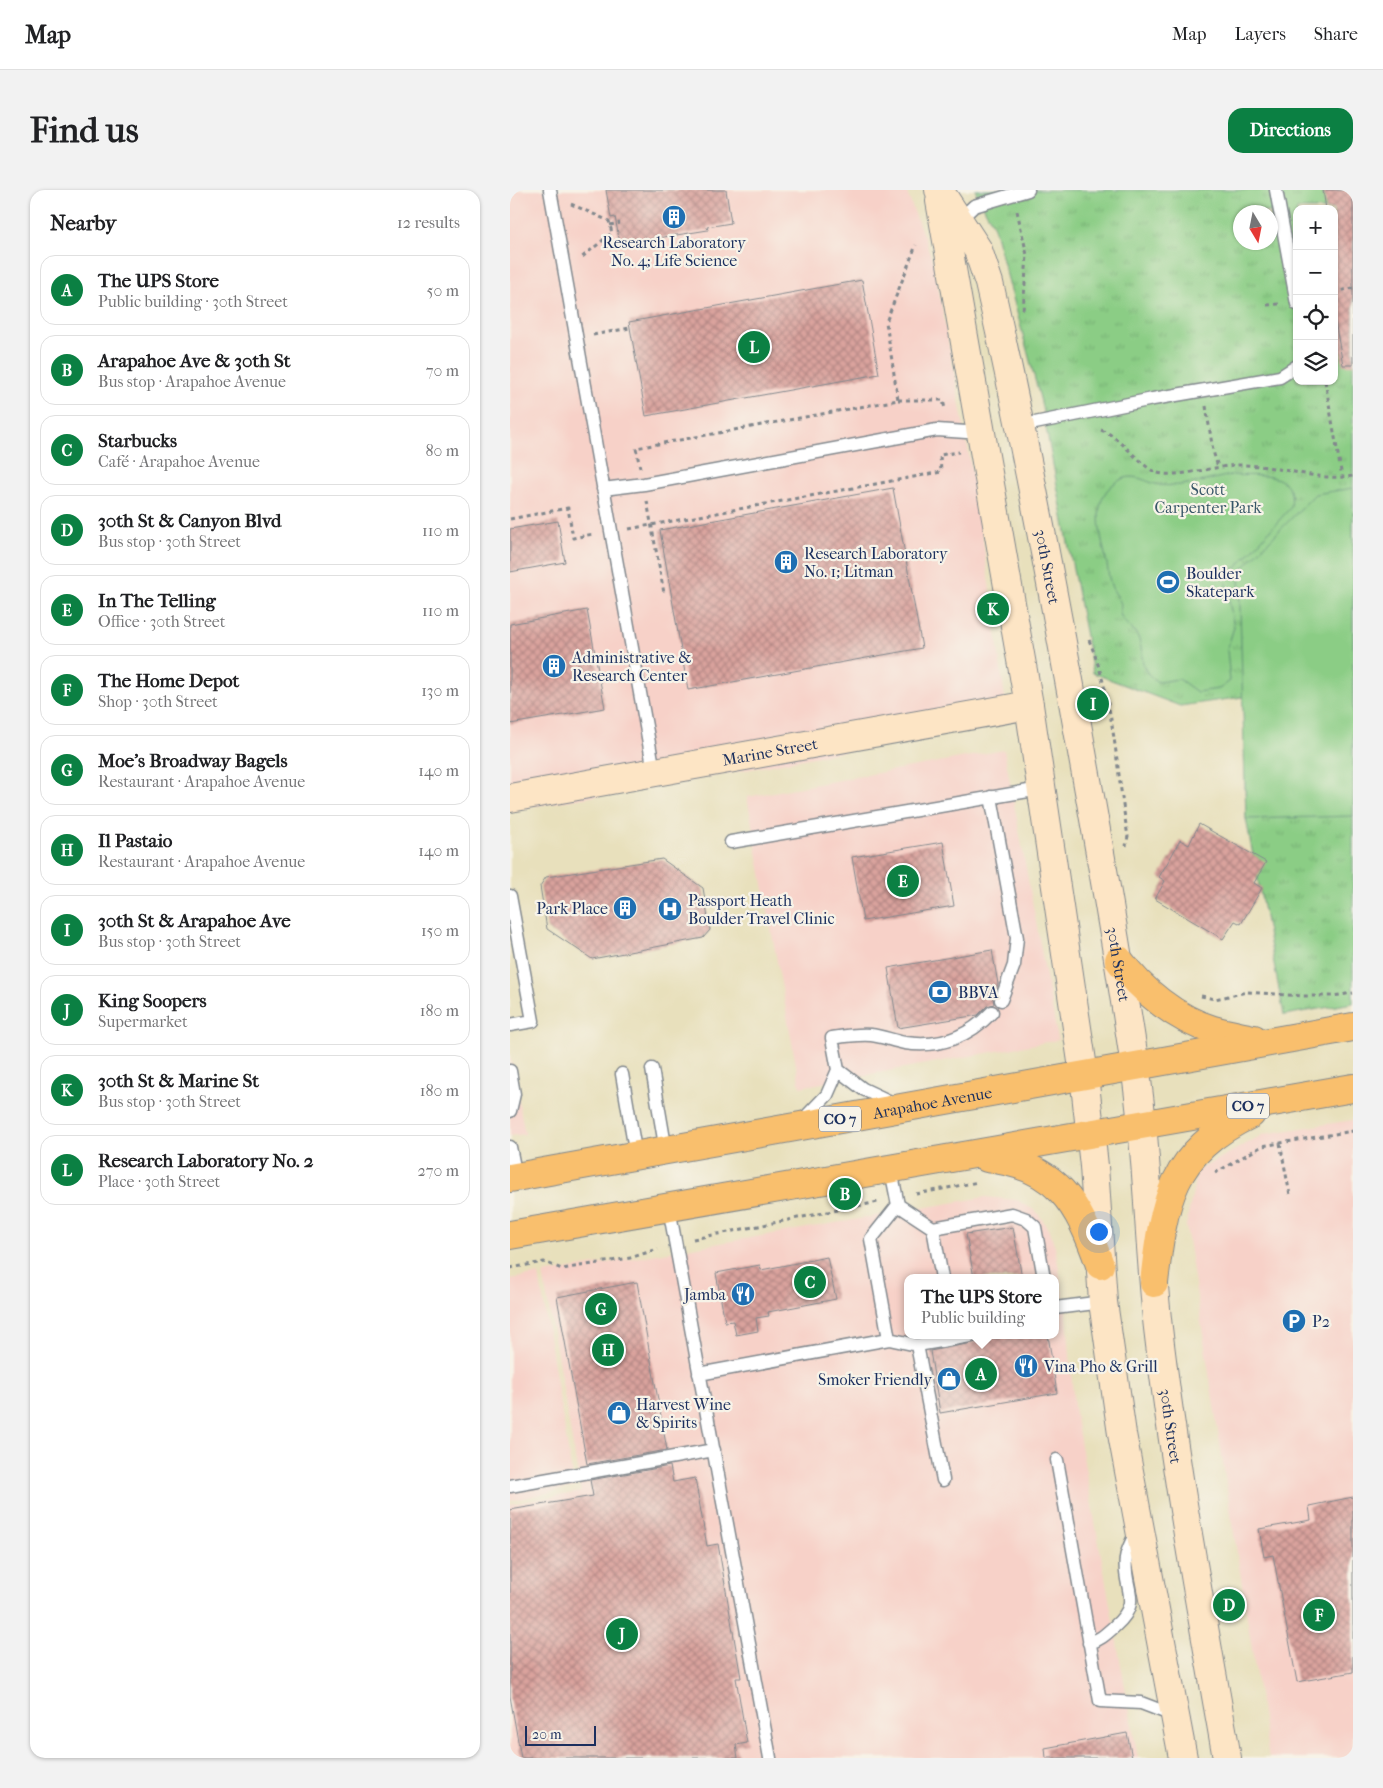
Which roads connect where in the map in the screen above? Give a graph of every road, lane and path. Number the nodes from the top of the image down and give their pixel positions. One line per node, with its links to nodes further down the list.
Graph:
1 (550, 190): 31 (lane)
2 (938, 190): 9 (main road, 30th Street)
3 (1028, 190): 9 (lane)
4 (1276, 190): 14 (lane)
5 (568, 200): 8 (path)
6 (1015, 205): 15 (path)
7 (620, 223): 8 (path)
8 (610, 225): 11 (path)
9 (952, 225): 23 (main road, 30th Street); 25 (main road, 30th Street)
10 (916, 245): 20 (path)
11 (579, 263)
12 (1353, 288): 13 (path)
13 (1338, 291)
14 (1295, 295)
15 (1023, 314)
16 (591, 327): 17 (path)
17 (630, 328)
18 (1293, 369): 23 (lane)
19 (1326, 385): 29 (path)
20 (898, 400): 22 (path); 30 (path)
21 (1214, 401): 27 (path)
22 (945, 409)
23 (1020, 426): 25 (main road); 43 (main road, 30th Street)
24 (1093, 429): 27 (path)
25 (981, 433): 30 (lane); 36 (main road, 30th Street)
26 (953, 453): 33 (path)
27 (1218, 467): 29 (path)
28 (1353, 476): 29 (path)
29 (1342, 477)
30 (644, 484): 31 (lane); 33 (path)
31 (604, 489): 34 (lane)
32 (510, 519): 34 (path)
33 (652, 524): 34 (path); 35 (path)
34 (611, 532): 37 (lane)
35 (664, 593)
36 (1029, 705): 37 (main road, Marine Street); 38 (main road, 30th Street)
37 (654, 771): 40 (main road, Marine Street)
38 (1040, 789): 39 (lane); 56 (main road, 30th Street)
39 (991, 797): 41 (lane); 46 (lane)
40 (510, 798)
41 (731, 842)
42 (510, 896): 48 (lane)
43 (1119, 960): 50 (main road); 51 (main road, 30th Street)
44 (1353, 993): 45 (path)
45 (1193, 995)
46 (1001, 1000)
47 (992, 1012): 53 (lane)
48 (510, 1025)
49 (1353, 1027): 50 (main road, Arapahoe Avenue / CO 7)
50 (1270, 1042): 51 (main road, Arapahoe Avenue / CO 7)
51 (1135, 1066): 56 (main road, Arapahoe Avenue / CO 7); 61 (main road, 30th Street)
52 (652, 1069): 67 (lane)
53 (838, 1070): 59 (lane); 62 (lane)
54 (510, 1071): 60 (lane)
55 (622, 1074): 68 (lane)
56 (1084, 1075): 59 (main road, Arapahoe Avenue / CO 7); 64 (main road, 30th Street)
57 (1353, 1088): 58 (main road, CO 7)
58 (1285, 1100): 61 (main road, CO 7); 84 (main road)
59 (902, 1107): 62 (main road, Arapahoe Avenue / CO 7)
60 (510, 1111)
61 (1142, 1125): 64 (main road, CO 7); 84 (main road, 30th Street)
62 (796, 1127): 67 (main road, Arapahoe Avenue / CO 7)
63 (1353, 1130): 65 (path)
64 (1090, 1134): 69 (main road, CO 7); 80 (main road, 30th Street)
65 (1280, 1143): 72 (path); 74 (path)
66 (510, 1146): 71 (lane)
67 (666, 1151): 68 (main road, Arapahoe Avenue / CO 7)
68 (636, 1156): 71 (main road, Arapahoe Avenue / CO 7)
69 (966, 1156): 70 (main road, CO 7); 80 (main road)
70 (891, 1170): 75 (lane); 76 (main road, CO 7)
71 (513, 1177)
72 (1207, 1177)
73 (980, 1181): 75 (path)
74 (1290, 1195)
75 (897, 1202): 77 (lane); 79 (path); 87 (lane)
76 (669, 1208): 78 (main road, CO 7); 79 (lane)
77 (933, 1228): 82 (lane); 83 (lane)
78 (510, 1235)
79 (676, 1243): 81 (path); 90 (lane)
80 (1100, 1265): 85 (main road, 30th Street)
81 (510, 1268)
82 (941, 1274)
83 (1043, 1274)
84 (1154, 1283): 98 (main road, 30th Street)
85 (1103, 1302): 86 (lane); 95 (main road, 30th Street)
86 (1059, 1308)
87 (889, 1339): 89 (lane); 90 (lane)
88 (943, 1339): 89 (lane)
89 (917, 1345): 93 (lane)
90 (700, 1374): 91 (lane)
91 (714, 1450): 94 (lane); 99 (lane)
92 (1056, 1460): 96 (lane)
93 (943, 1480)
94 (510, 1486)
95 (1138, 1528): 96 (lane); 97 (main road, 30th Street)
96 (1089, 1643): 97 (lane)
97 (1174, 1716): 100 (main road, 30th Street)
98 (1220, 1718): 101 (main road, 30th Street); 102 (main road)
99 (770, 1758)
100 (1183, 1758)
101 (1227, 1758)
102 (1238, 1758)

